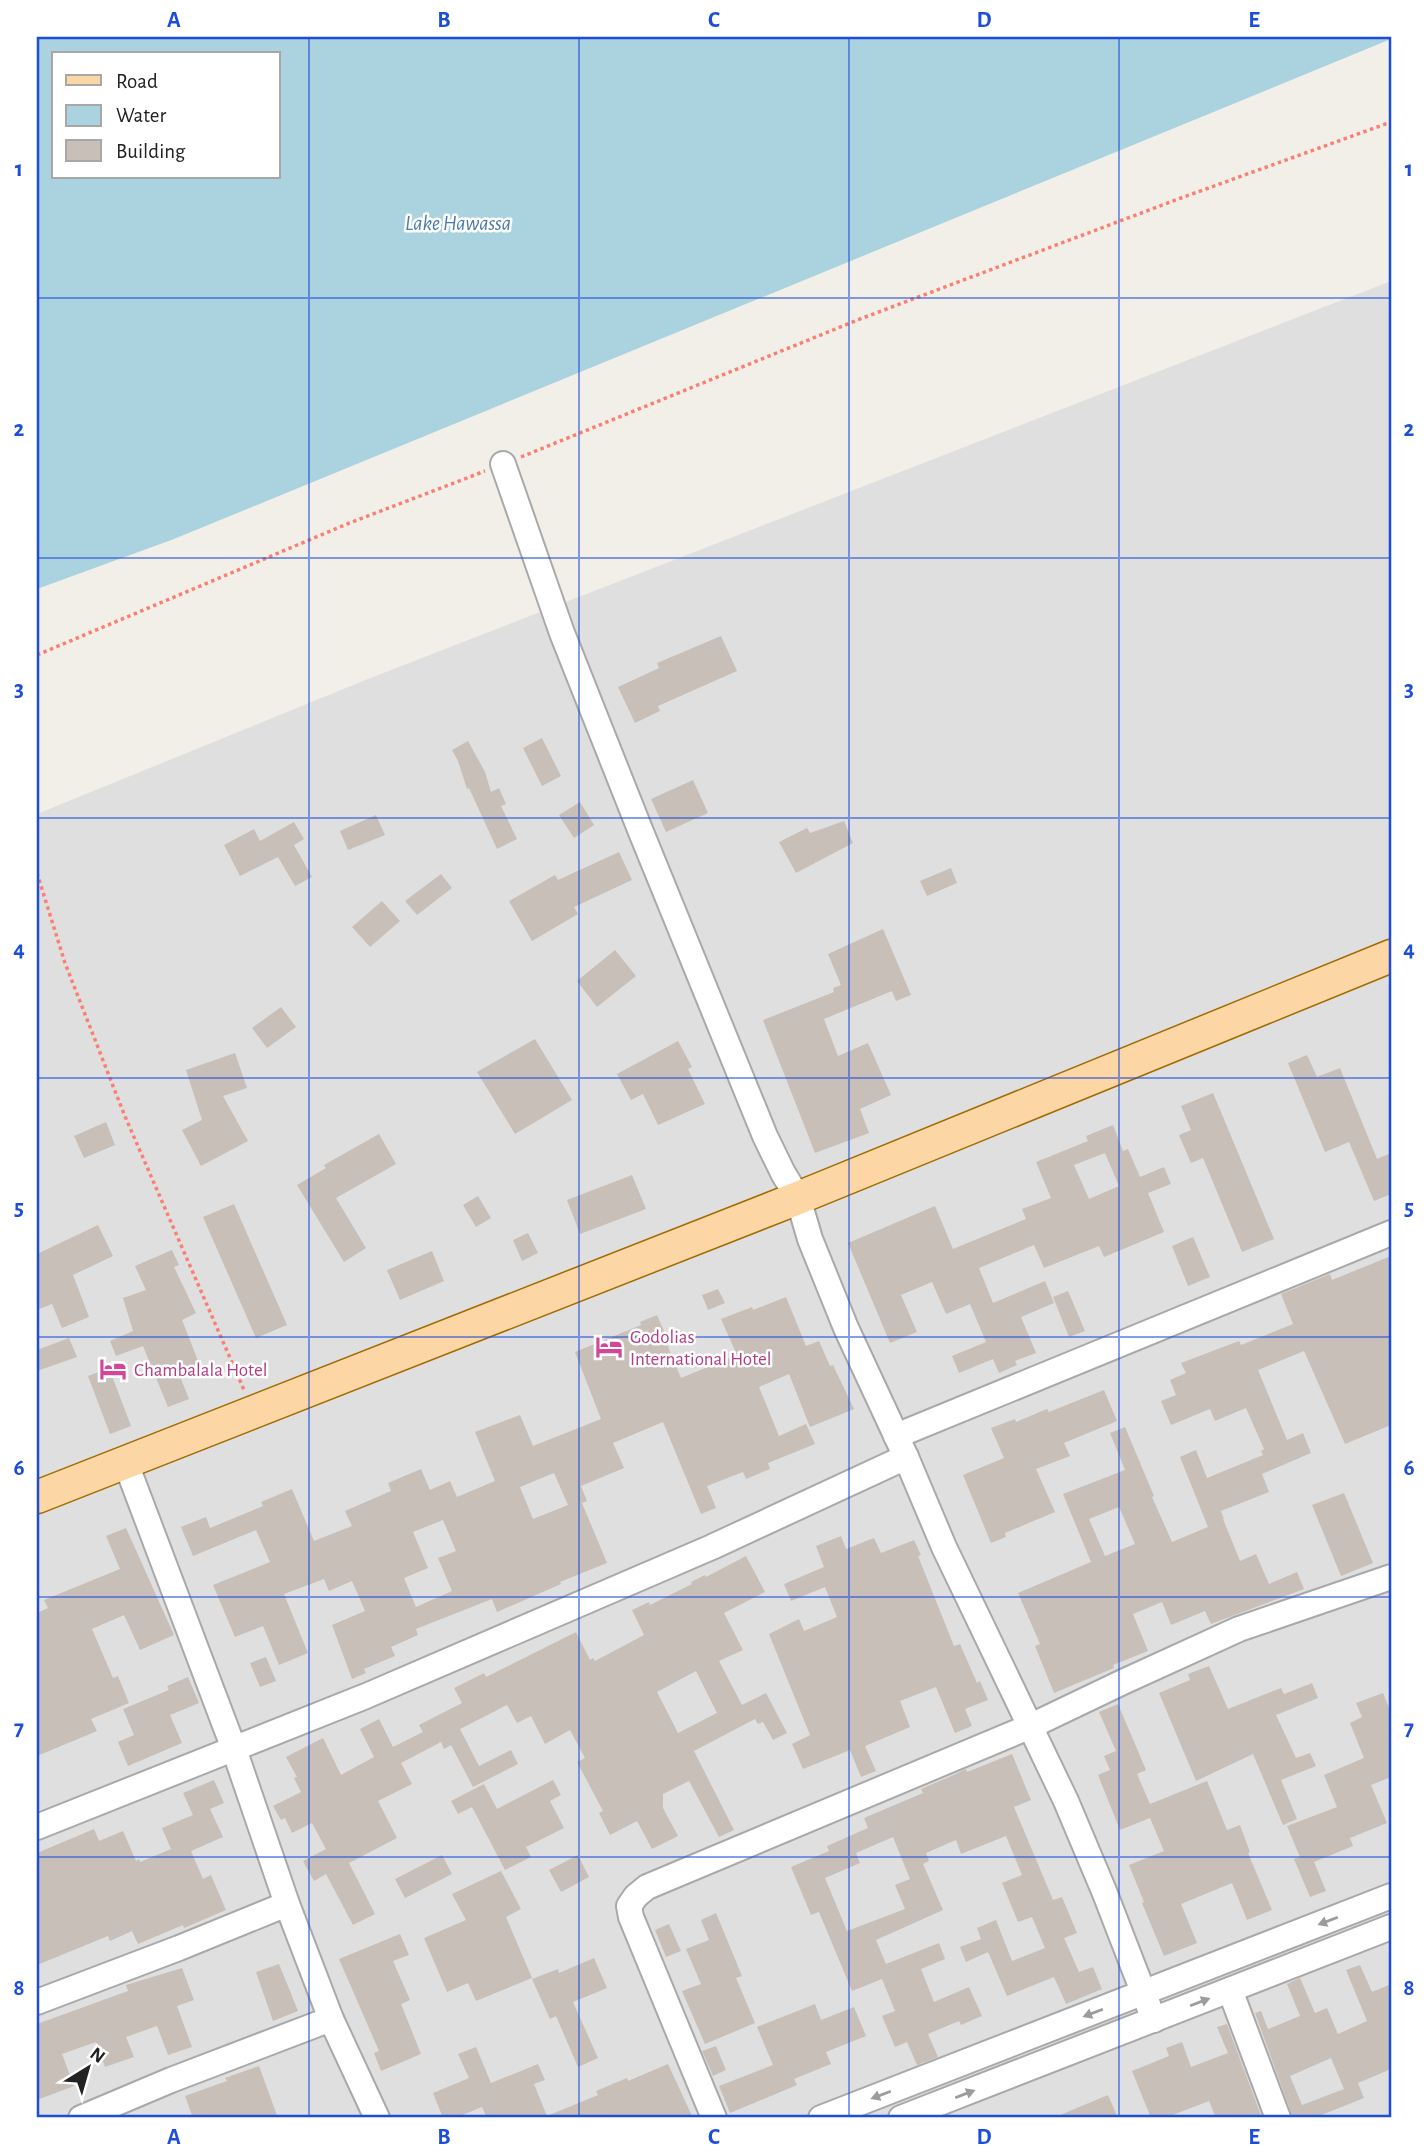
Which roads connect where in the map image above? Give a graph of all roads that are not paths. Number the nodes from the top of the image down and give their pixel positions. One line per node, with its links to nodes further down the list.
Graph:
1 (503, 464): 3 (street)
2 (1391, 956): 3 (main road)
3 (798, 1198): 5 (street); 6 (main road)
4 (1391, 1233): 5 (street)
5 (901, 1446): 9 (street); 10 (street)
6 (125, 1461): 7 (main road); 10 (street)
7 (37, 1497)
8 (1391, 1577): 9 (street)
9 (1031, 1726): 16 (street); 22 (street)
10 (234, 1749): 11 (street); 13 (street)
11 (37, 1827)
12 (1391, 1896): 16 (street, one-way to 16)
13 (287, 1904): 17 (street); 18 (street)
14 (1391, 1927): 15 (street)
15 (1230, 1990): 19 (street, one-way to 15); 25 (street)
16 (1143, 1993): 19 (street); 23 (street, one-way to 23)
17 (37, 2002)
18 (331, 2019): 20 (street); 21 (street)
19 (1154, 2020): 24 (street, one-way to 19)
20 (81, 2118)
21 (377, 2118)
22 (714, 2118)
23 (821, 2118)
24 (901, 2118)
25 (1278, 2118)

